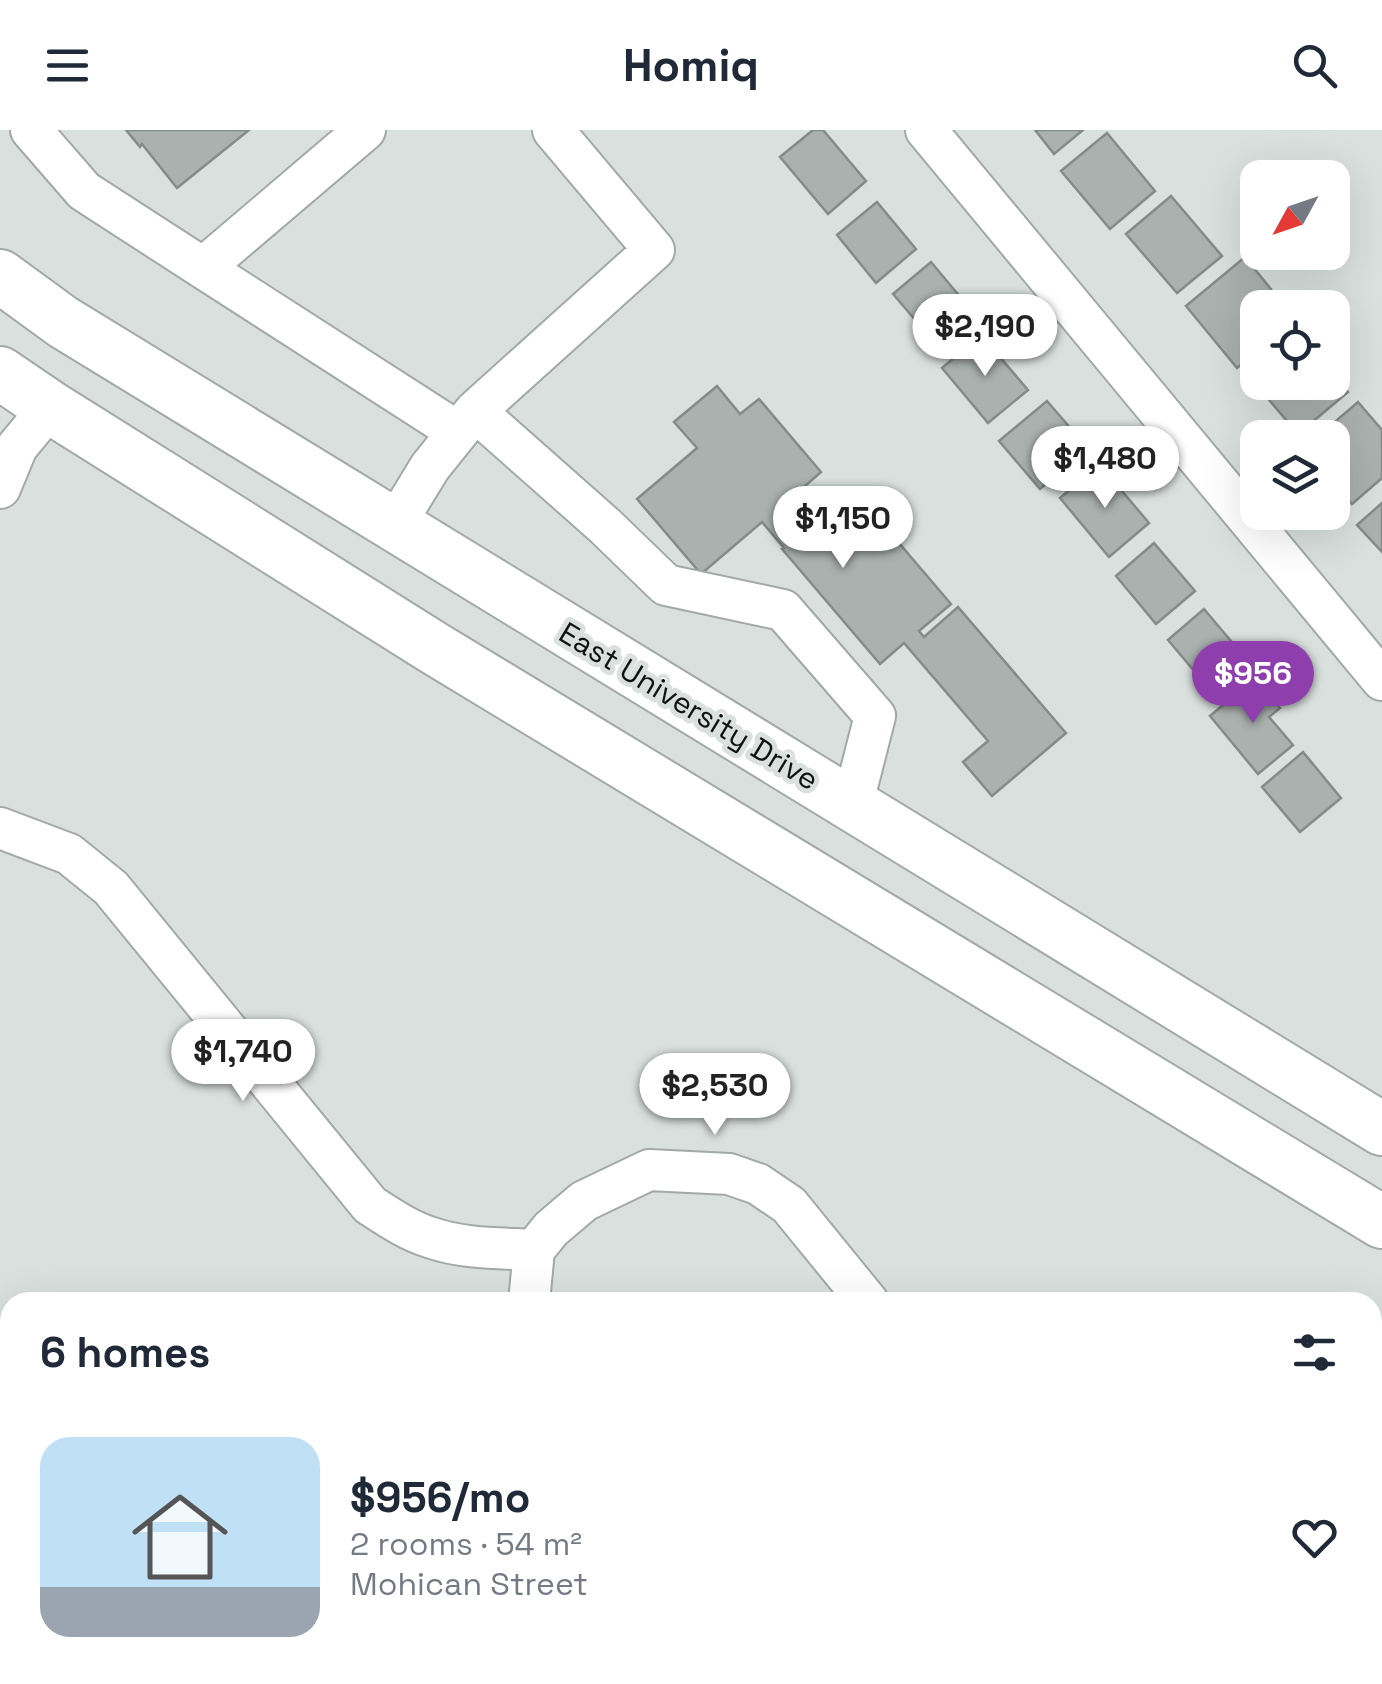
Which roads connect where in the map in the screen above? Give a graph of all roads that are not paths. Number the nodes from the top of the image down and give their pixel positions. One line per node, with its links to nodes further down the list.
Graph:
1 (31, 130): 5 (street)
2 (365, 130): 5 (street)
3 (553, 130): 9 (street)
4 (926, 130): 12 (street)
5 (203, 268): 9 (street)
6 (0, 276): 11 (main road, East University Drive)
7 (0, 373): 8 (main road)
8 (50, 406): 10 (street); 16 (main road)
9 (467, 422): 11 (street); 13 (street)
10 (0, 488)
11 (394, 526): 13 (main road, East University Drive)
12 (1382, 680)
13 (852, 806): 15 (main road, East University Drive)
14 (0, 828): 17 (street)
15 (1382, 1128)
16 (1382, 1222)
17 (534, 1250): 18 (street); 19 (street)
18 (530, 1292)
19 (860, 1292)

